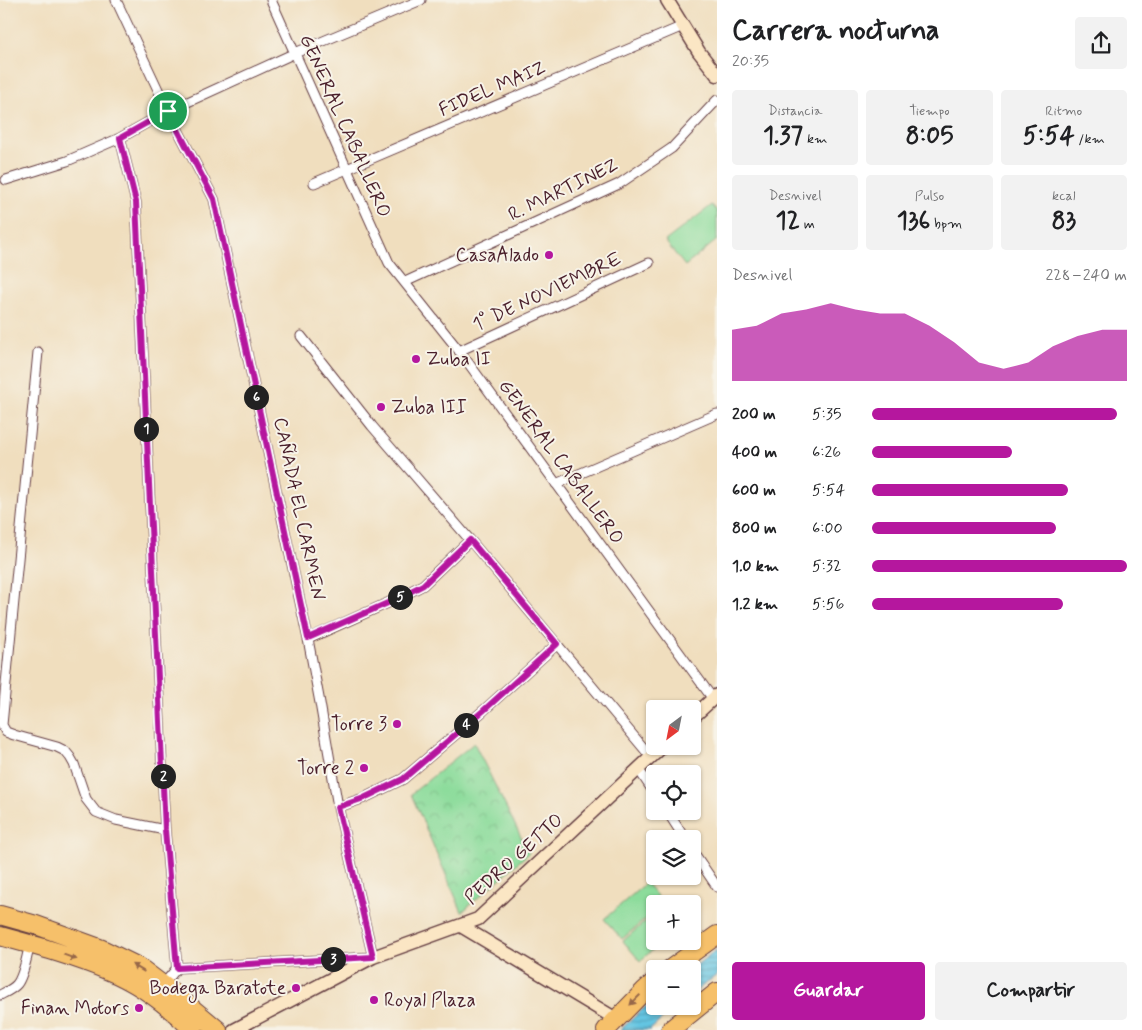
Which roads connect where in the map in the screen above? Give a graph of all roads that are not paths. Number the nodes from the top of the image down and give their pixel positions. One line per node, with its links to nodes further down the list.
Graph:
1 (116, 0): 9 (street, CAÑADA EL CARMEN)
2 (271, 0): 6 (street, GENERAL CABALLERO)
3 (421, 0): 6 (street)
4 (667, 0): 5 (street)
5 (683, 26): 7 (street); 11 (street, FIDEL MAIZ)
6 (294, 52): 9 (street); 11 (street, GENERAL CABALLERO)
7 (717, 76)
8 (717, 100): 15 (street, R. MARTINEZ)
9 (168, 111): 10 (street); 22 (street, CAÑADA EL CARMEN)
10 (120, 138): 12 (street); 30 (street)
11 (346, 169): 13 (street, FIDEL MAIZ); 15 (street, GENERAL CABALLERO)
12 (6, 180)
13 (314, 183)
14 (649, 263): 17 (street, 1° DE NOVIEMBRE)
15 (404, 282): 17 (street, GENERAL CABALLERO)
16 (301, 336): 21 (street)
17 (459, 351): 20 (street, GENERAL CABALLERO)
18 (38, 352): 30 (street)
19 (717, 414): 20 (street)
20 (556, 484): 24 (street, GENERAL CABALLERO)
21 (470, 540): 22 (street); 23 (street)
22 (308, 638): 29 (street, CAÑADA EL CARMEN)
23 (557, 644): 26 (street); 29 (street)
24 (715, 697): 25 (street)
25 (701, 710)
26 (651, 757): 27 (street, PEDRO GETTO)
27 (639, 770): 28 (street); 34 (street, PEDRO GETTO)
28 (646, 780)
29 (338, 807): 38 (street, CAÑADA EL CARMEN)
30 (165, 830): 40 (street)
31 (701, 863): 32 (street)
32 (717, 887)
33 (0, 915): 41 (highway, one-way to 33)
34 (461, 926): 38 (street, PEDRO GETTO); 45 (street)
35 (717, 934): 39 (highway)
36 (0, 936): 37 (highway)
37 (30, 944): 43 (street); 46 (highway, one-way to 46)
38 (373, 957): 40 (street); 48 (street, PEDRO GETTO)
39 (682, 960)
40 (177, 968): 41 (street)
41 (163, 985): 47 (highway)
42 (646, 990): 45 (highway, one-way to 45)
43 (0, 995)
44 (715, 996): 49 (highway)
45 (611, 1024)
46 (193, 1030)
47 (218, 1030)
48 (234, 1030)
49 (670, 1030)

